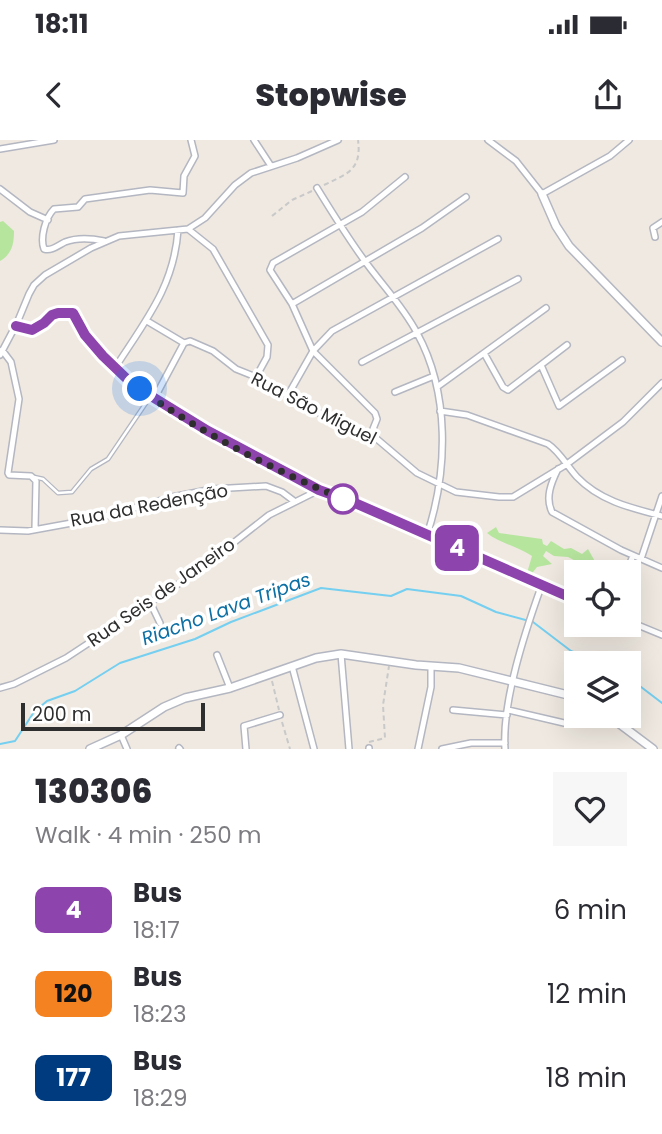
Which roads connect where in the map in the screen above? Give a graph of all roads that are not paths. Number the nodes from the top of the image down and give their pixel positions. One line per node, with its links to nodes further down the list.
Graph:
1 (54, 140): 7 (street)
2 (191, 140): 14 (street)
3 (254, 140): 8 (street)
4 (338, 140): 8 (street)
5 (488, 140): 12 (street)
6 (629, 140): 12 (street)
7 (0, 149)
8 (271, 166): 17 (street)
9 (405, 177): 16 (street)
10 (317, 188): 16 (street)
11 (0, 189): 14 (street)
12 (542, 194): 30 (main road)
13 (466, 197): 22 (street)
14 (48, 220): 21 (street)
15 (662, 222): 19 (street)
16 (340, 226): 22 (street); 25 (street)
17 (188, 229): 18 (street); 41 (street)
18 (178, 230): 21 (street); 27 (street)
19 (655, 237)
20 (499, 239): 24 (street)
21 (104, 241): 28 (street)
22 (366, 262): 24 (street); 25 (street)
23 (518, 279): 29 (street)
24 (393, 297): 29 (street); 33 (street)
25 (292, 304): 33 (street)
26 (546, 308): 35 (street)
27 (147, 321): 31 (street, Rua São Miguel); 39 (street)
28 (16, 326): 34 (street); 39 (street)
29 (417, 333): 37 (street); 40 (street)
30 (662, 342)
31 (184, 343): 41 (street, Rua São Miguel); 46 (street)
32 (567, 345): 38 (street)
33 (313, 351): 45 (street); 48 (street)
34 (1, 352): 51 (street)
35 (484, 354): 38 (street); 43 (street)
36 (622, 360): 38 (street)
37 (362, 362)
38 (541, 365)
39 (115, 368): 46 (street)
40 (434, 376): 43 (street); 44 (street)
41 (256, 377): 45 (street, Rua São Miguel)
42 (662, 383): 49 (street, Rua São Miguel)
43 (437, 387): 47 (street)
44 (395, 392)
45 (288, 395): 48 (street, Rua São Miguel)
46 (153, 397): 51 (lane); 53 (street)
47 (440, 411): 49 (street); 52 (street)
48 (371, 434): 52 (street, Rua São Miguel)
49 (567, 464): 50 (street, Rua São Miguel); 56 (street)
50 (558, 469): 52 (street, Rua São Miguel); 60 (street)
51 (31, 476): 57 (street)
52 (440, 484): 59 (street)
53 (319, 490): 55 (street, Rua Seis de Janeiro); 59 (street)
54 (662, 496): 56 (street)
55 (294, 501): 57 (street, Rua da Redenção); 66 (street, Rua Seis de Janeiro)
56 (660, 515): 61 (street)
57 (35, 529): 58 (street, Rua da Redenção)
58 (0, 530)
59 (427, 535): 64 (street)
60 (633, 556): 61 (street); 62 (street)
61 (641, 559): 63 (street)
62 (631, 560)
63 (662, 568)
64 (541, 587): 65 (street); 74 (street)
65 (564, 596)
66 (150, 602): 67 (street); 75 (street, Rua Seis de Janeiro)
67 (160, 624)
68 (641, 626): 69 (street)
69 (662, 635)
70 (341, 654): 72 (main road); 73 (main road); 90 (street)
71 (217, 655): 76 (street)
72 (292, 666): 76 (main road); 89 (street)
73 (431, 666): 74 (main road); 91 (street)
74 (514, 682): 77 (main road); 79 (street)
75 (0, 688)
76 (230, 688): 83 (main road)
77 (564, 694)
78 (453, 710): 79 (street)
79 (508, 713): 81 (street); 84 (street)
80 (280, 715): 88 (street)
81 (564, 723)
82 (625, 728): 92 (main road)
83 (121, 735): 86 (main road); 87 (street)
84 (505, 746): 85 (street)
85 (442, 748)
86 (90, 749)
87 (127, 749)
88 (246, 749)
89 (314, 749)
90 (349, 749)
91 (418, 749)
92 (653, 749)

